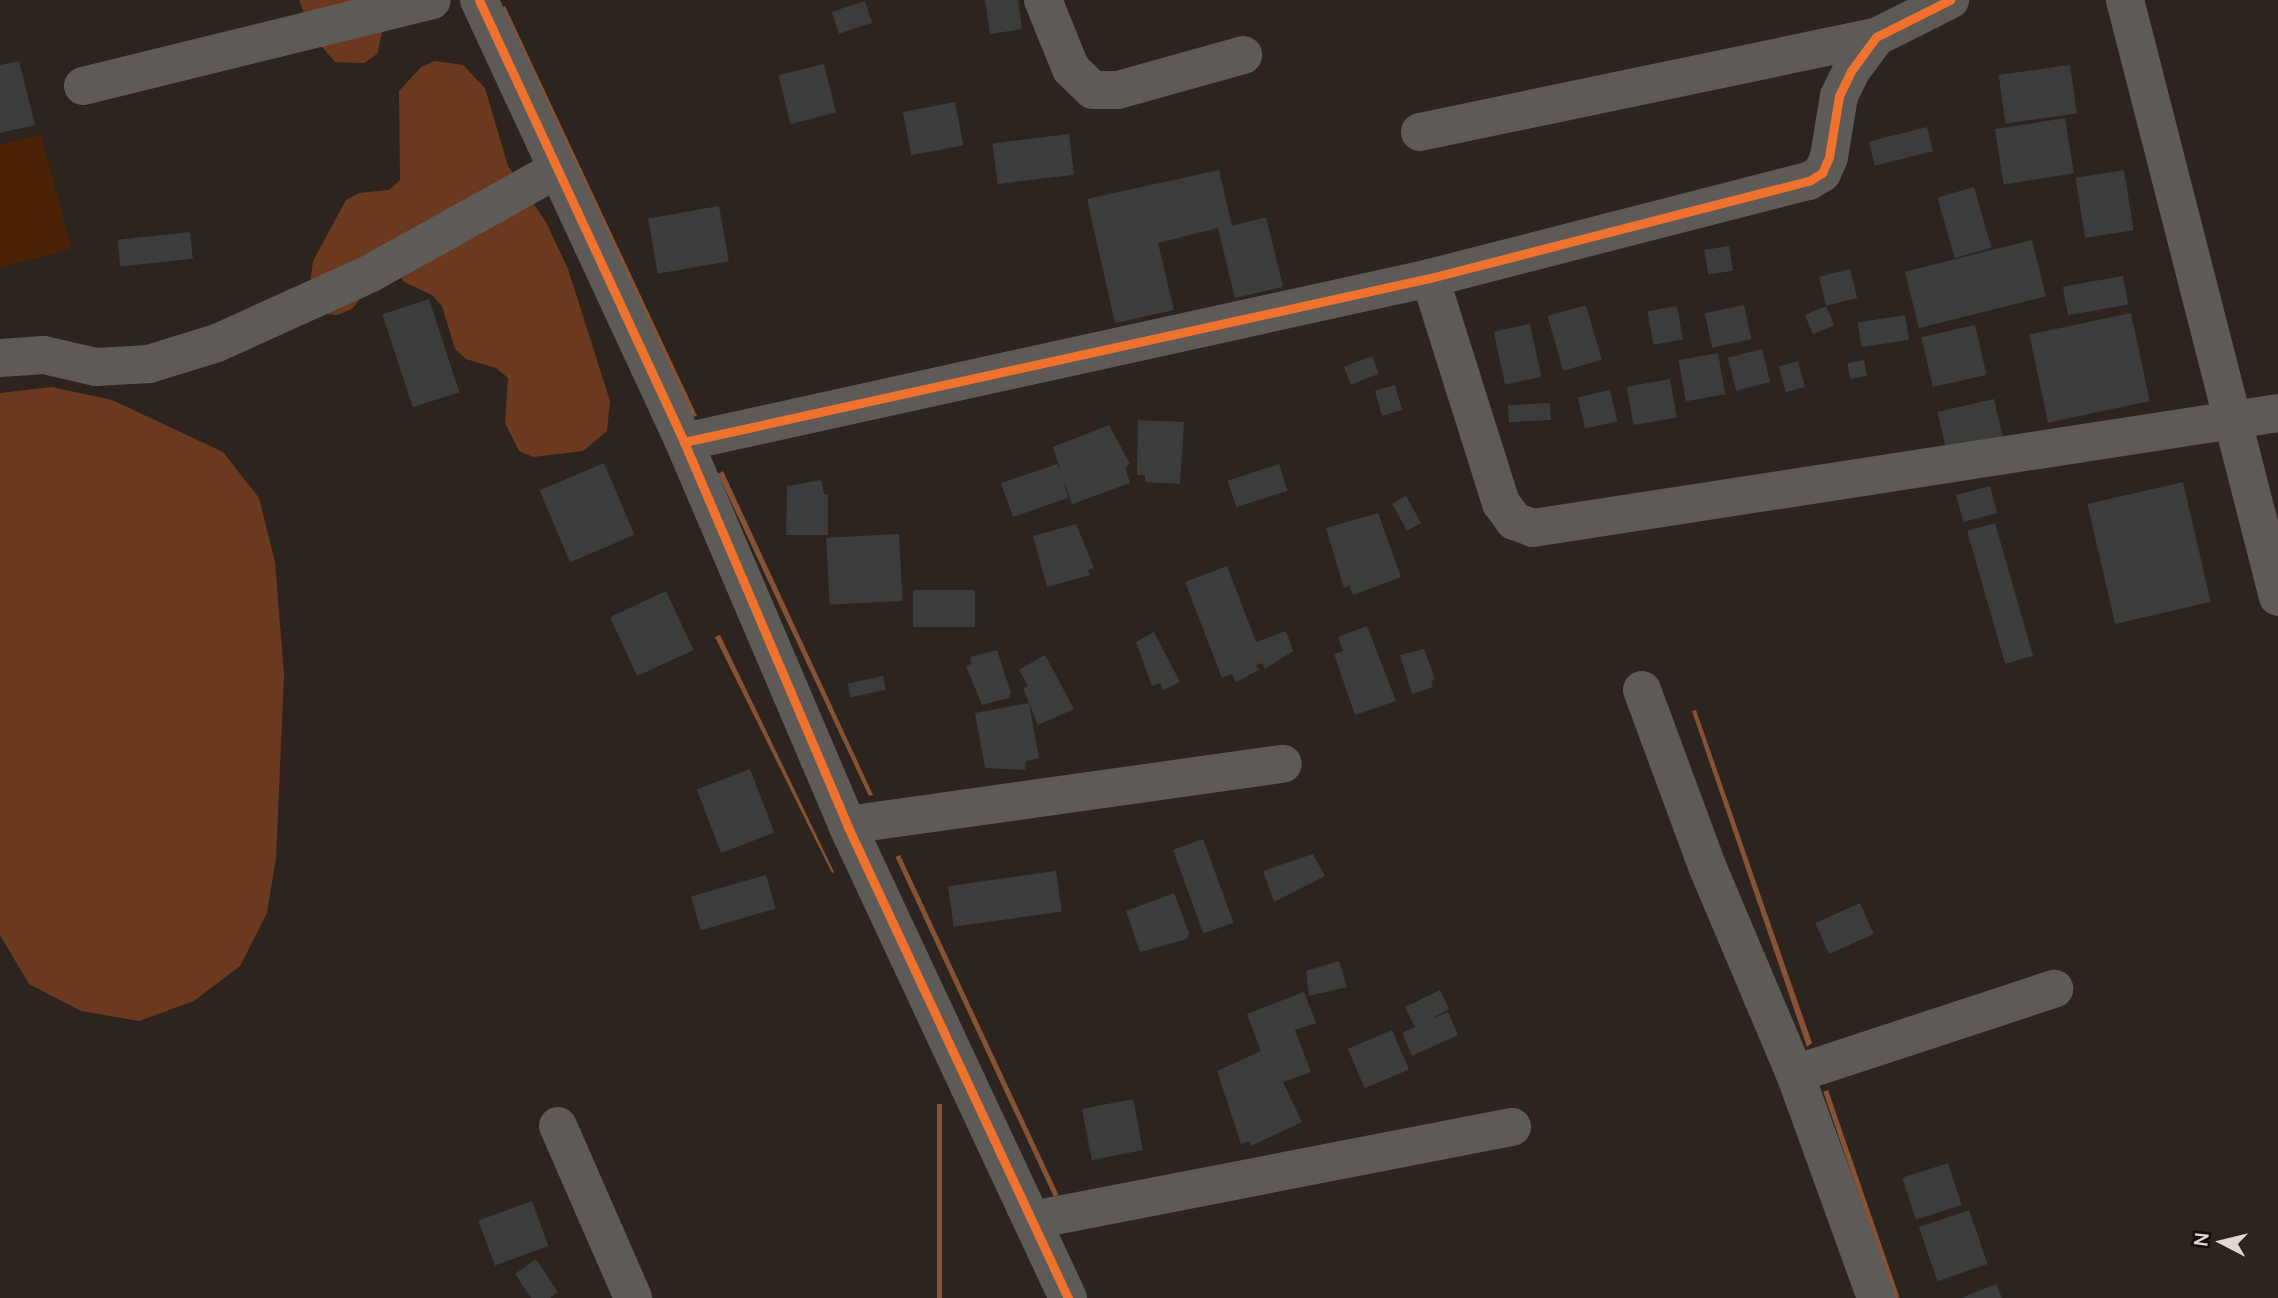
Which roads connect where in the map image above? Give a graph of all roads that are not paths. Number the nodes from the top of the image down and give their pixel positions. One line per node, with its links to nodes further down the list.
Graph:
1 (432, 0): 8 (street)
2 (479, 0): 10 (street)
3 (1043, 0): 7 (street)
4 (1950, 0): 6 (street)
5 (2125, 0): 14 (street)
6 (1876, 37): 9 (street); 11 (street)
7 (1243, 55)
8 (83, 86)
9 (1420, 132)
10 (558, 169): 12 (street); 15 (street)
11 (1430, 278): 14 (street); 15 (street)
12 (0, 358)
13 (2278, 413): 14 (street)
14 (2232, 422): 16 (street)
15 (684, 442): 19 (street)
16 (2278, 597)
17 (1642, 690): 21 (street)
18 (1283, 764): 19 (street)
19 (847, 825): 24 (street)
20 (2054, 989): 21 (street)
21 (1795, 1074): 27 (street)
22 (558, 1126): 25 (street)
23 (1512, 1127): 24 (street)
24 (1033, 1220): 26 (street)
25 (633, 1298)
26 (1068, 1298)
27 (1876, 1298)

